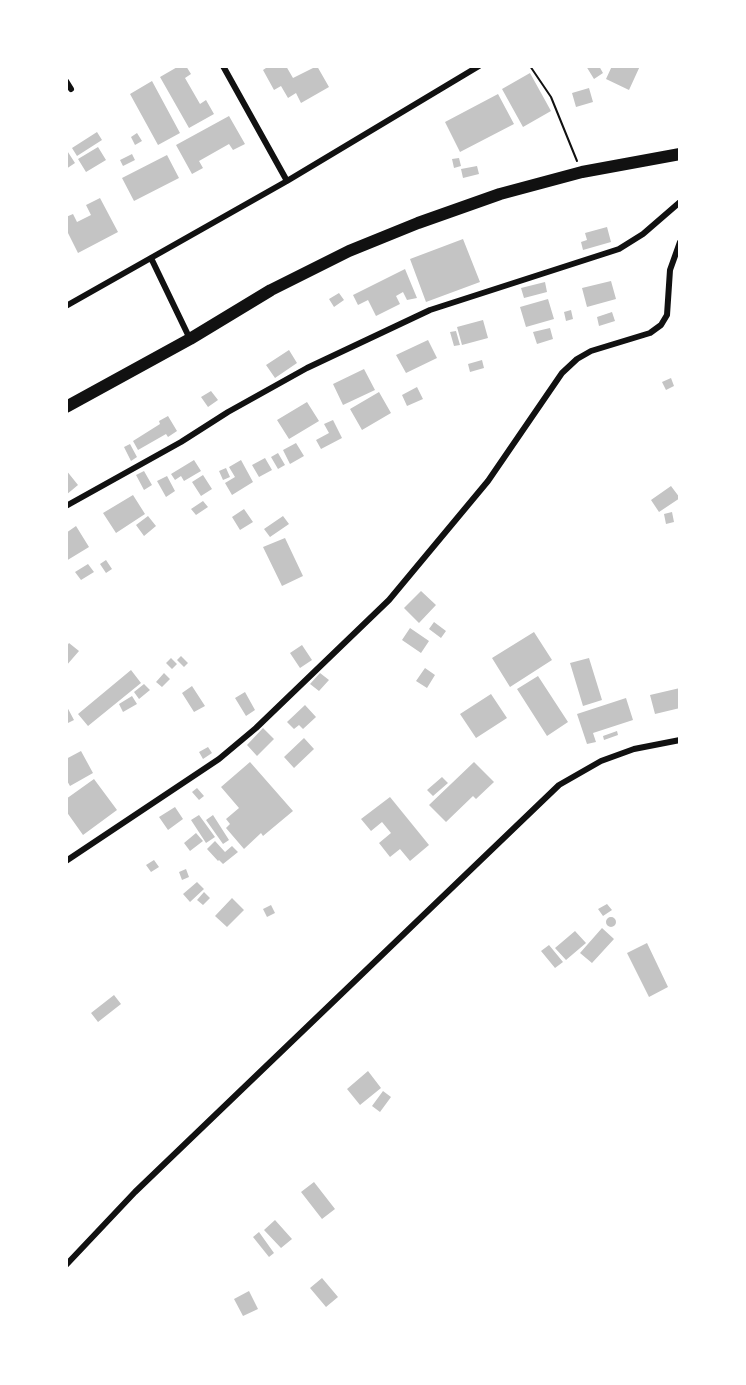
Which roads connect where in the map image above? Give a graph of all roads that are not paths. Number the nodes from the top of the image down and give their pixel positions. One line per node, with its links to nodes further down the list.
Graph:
1 (223, 66): 6 (street)
2 (480, 66): 6 (street)
3 (66, 81): 4 (street)
4 (71, 88)
5 (680, 154): 11 (main road)
6 (287, 181): 9 (street)
7 (680, 202): 13 (street)
8 (680, 242): 15 (street)
9 (151, 258): 10 (street); 11 (street)
10 (66, 306)
11 (190, 339): 12 (main road)
12 (66, 407)
13 (66, 506)
14 (680, 740): 16 (street)
15 (66, 861)
16 (66, 1265)

